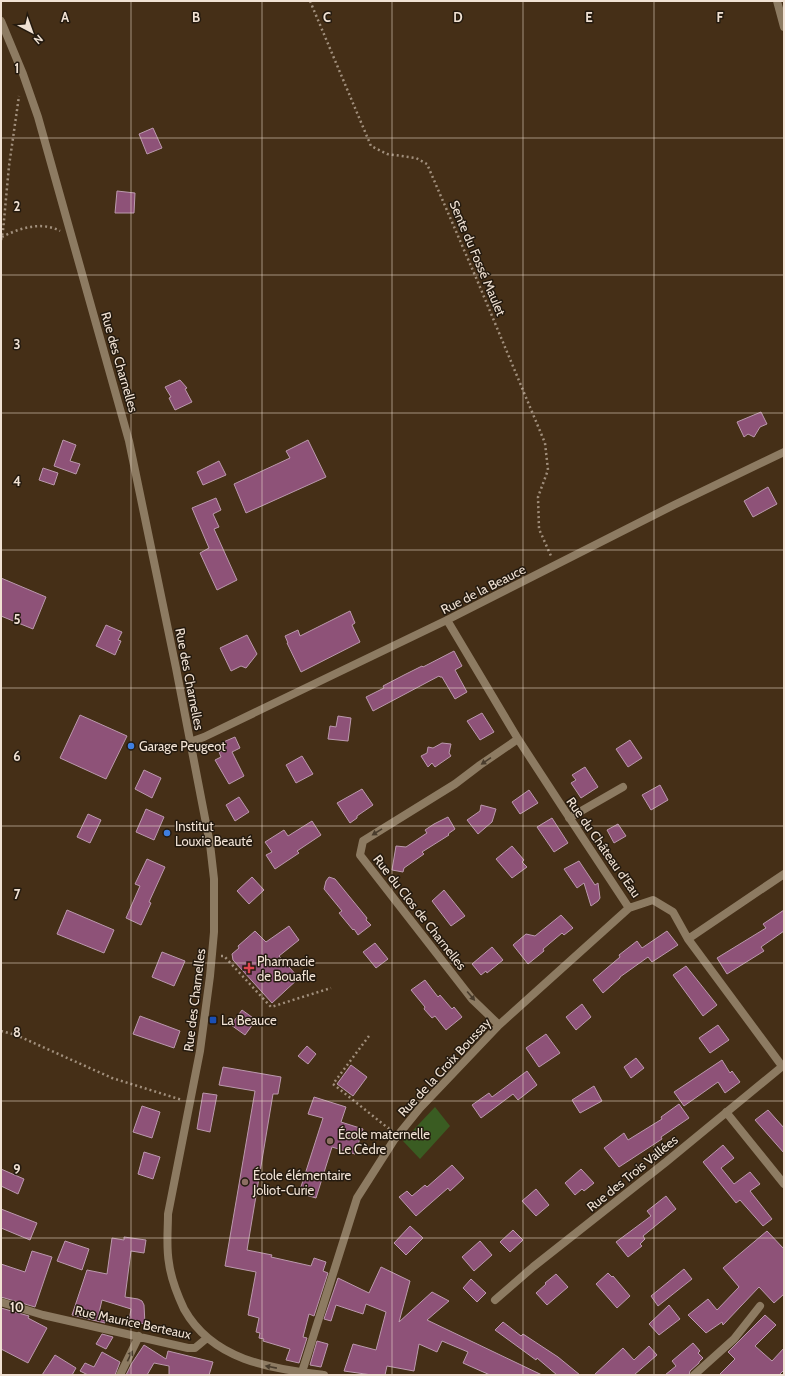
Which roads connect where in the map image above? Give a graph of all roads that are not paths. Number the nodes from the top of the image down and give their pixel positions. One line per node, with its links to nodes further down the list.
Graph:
1 (777, 1): 3 (street)
2 (1, 20): 7 (street, Rue des Charnelles)
3 (784, 27)
4 (784, 452): 5 (street, Rue de la Beauce)
5 (447, 620): 6 (street, Rue du Château d'Eau); 7 (street, Rue de la Beauce)
6 (518, 739): 9 (street, Rue du Château d'Eau); 13 (street, Rue du Clos de Charnelles, one-way to 13)
7 (190, 742): 21 (street, Rue des Charnelles)
8 (623, 787): 9 (street)
9 (569, 818): 11 (street, Rue du Château d'Eau)
10 (784, 874): 12 (street)
11 (629, 908): 12 (street, Rue du Château d'Eau); 13 (street, Rue de la Croix Boussay)
12 (688, 939): 14 (street, Rue du Château d'Eau)
13 (499, 1025): 22 (street, Rue de la Croix Boussay)
14 (783, 1065): 15 (street, Rue des Trois Vallées)
15 (726, 1112): 16 (street); 17 (street, Rue des Trois Vallées)
16 (784, 1184)
17 (495, 1300)
18 (1, 1302): 20 (street, Rue Maurice Berteaux)
19 (760, 1306): 25 (street)
20 (139, 1336): 21 (street, Rue Maurice Berteaux); 23 (street, one-way to 20)
21 (207, 1338): 22 (street, Rue Maurice Berteaux, one-way to 21)
22 (302, 1372): 24 (street, Rue Maurice Berteaux)
23 (120, 1375)
24 (324, 1375)
25 (694, 1375)

